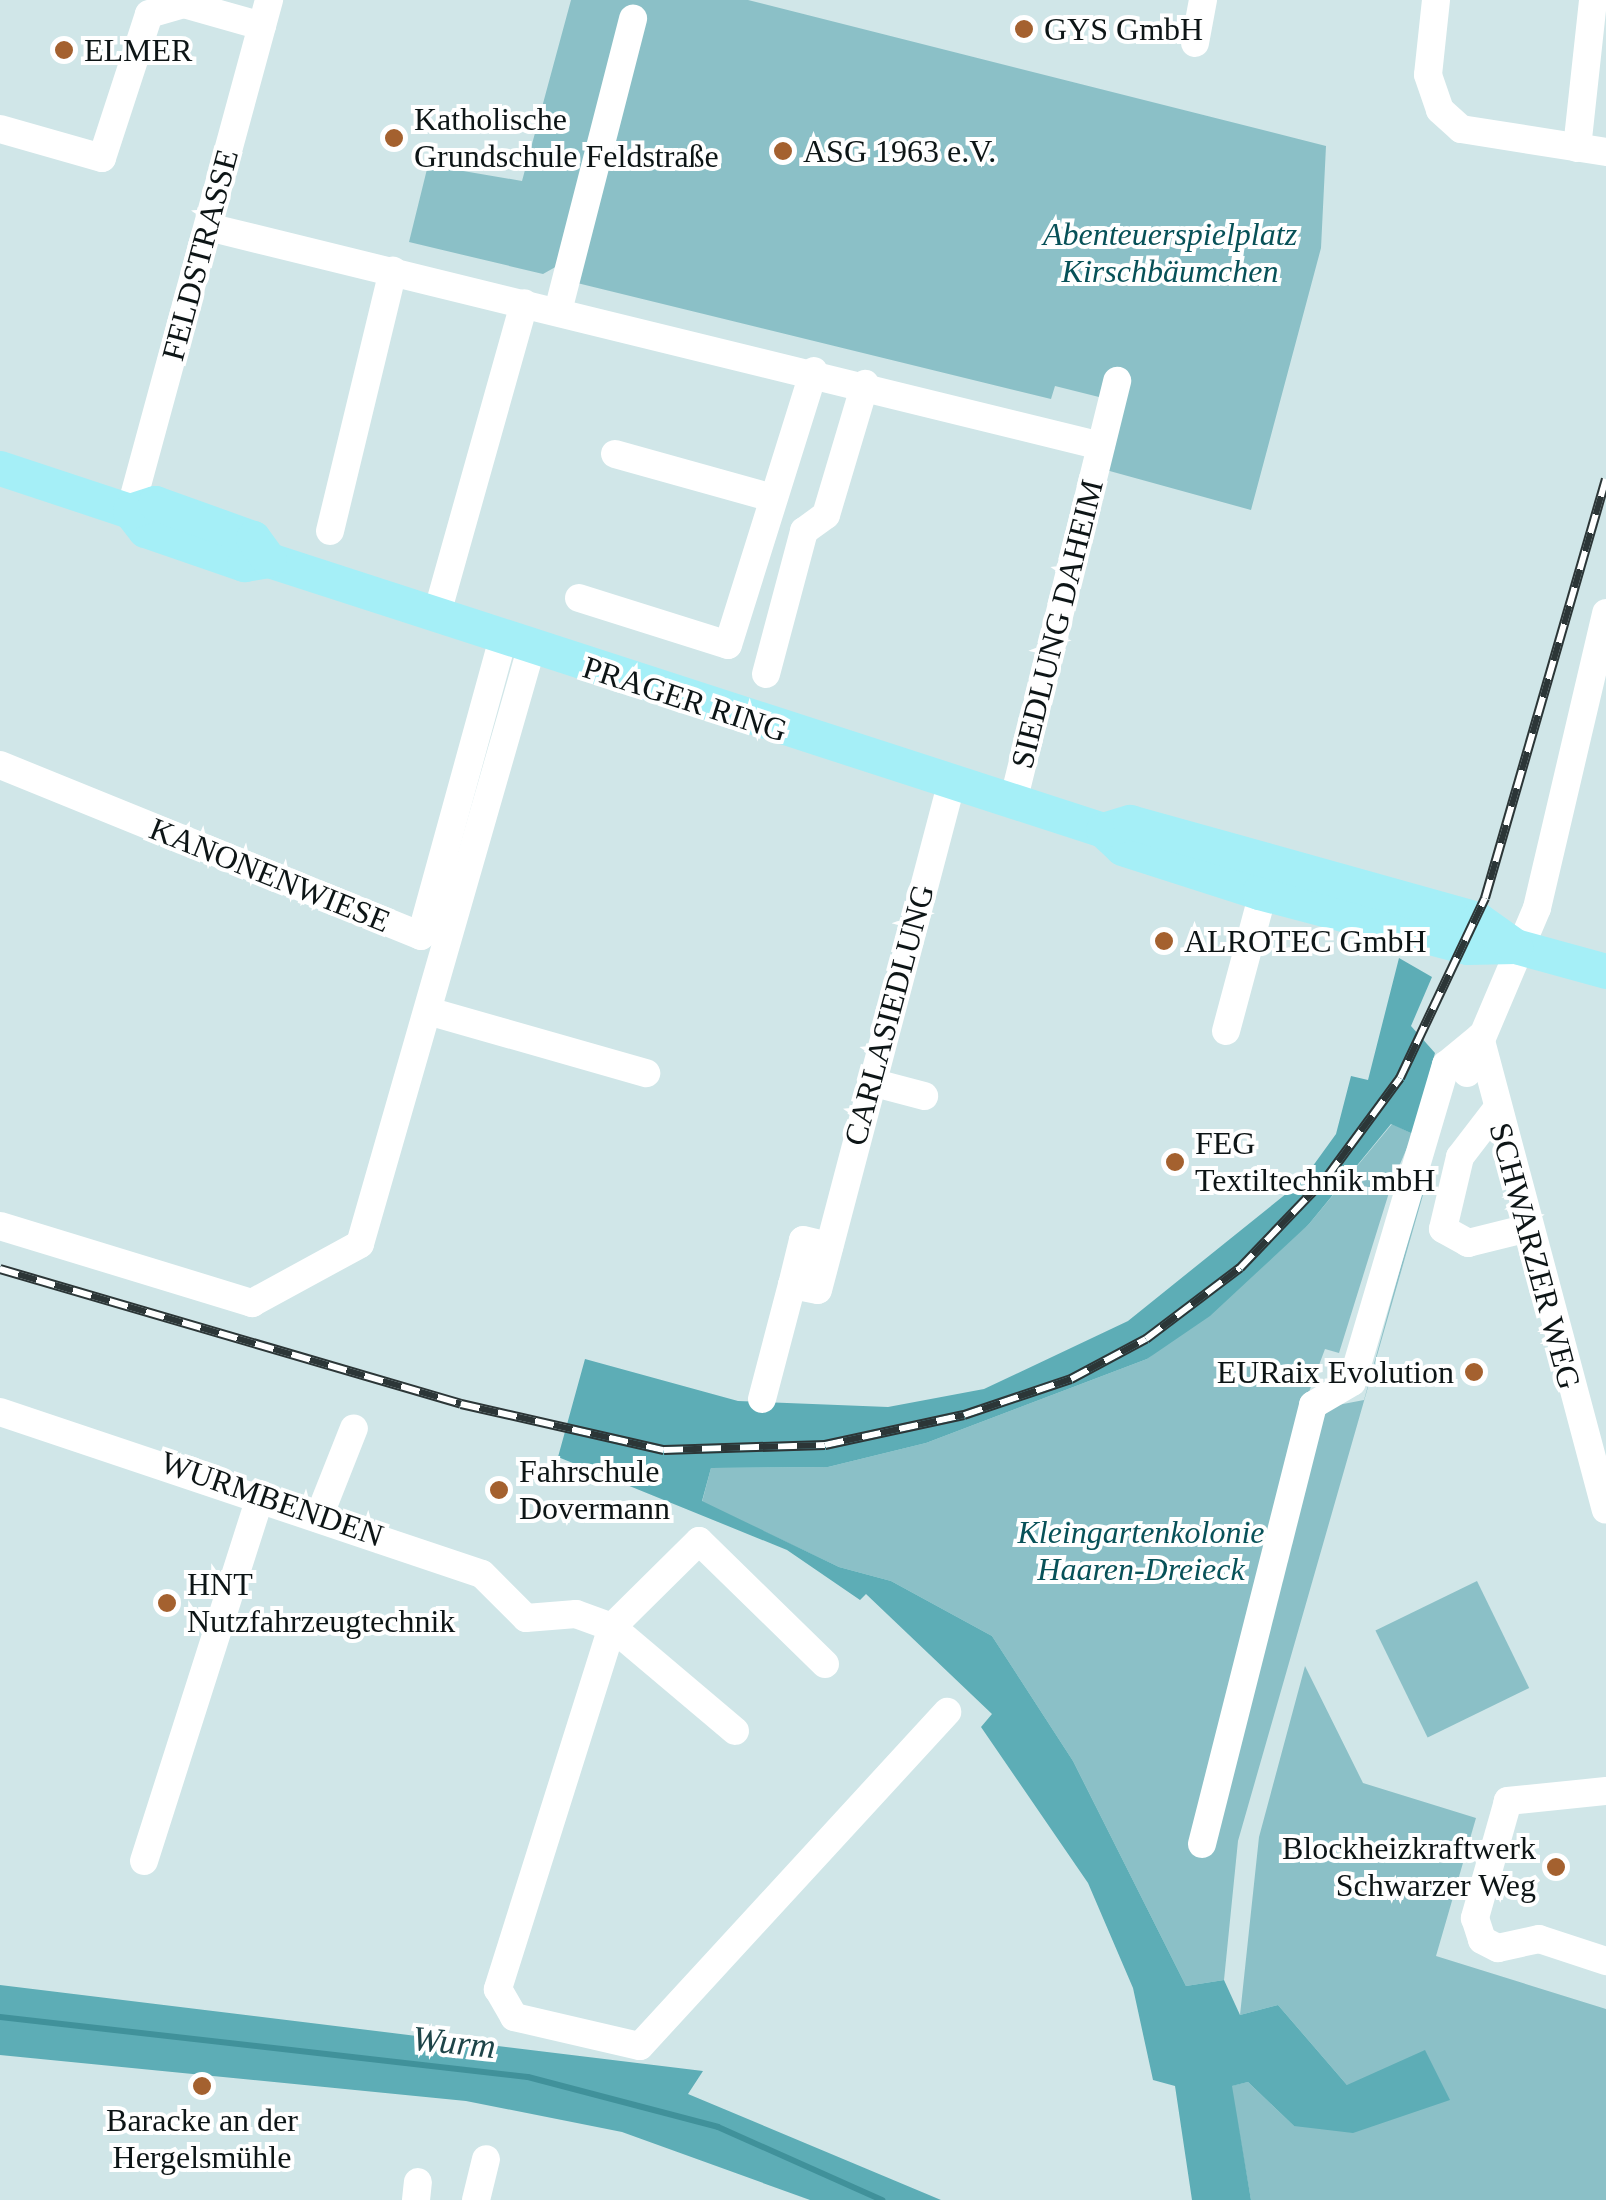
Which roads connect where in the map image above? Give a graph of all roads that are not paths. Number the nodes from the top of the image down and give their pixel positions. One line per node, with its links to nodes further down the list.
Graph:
1 (1203, 0): 6 (street)
2 (1436, 0): 8 (street)
3 (1593, 0): 8 (street)
4 (266, 13): 7 (street); 10 (street, FELDSTRASSE)
5 (632, 18): 13 (street)
6 (1196, 42)
7 (0, 129)
8 (1577, 148): 9 (street)
9 (1606, 152)
10 (208, 227): 11 (street); 21 (street, FELDSTRASSE)
11 (393, 271): 12 (street); 22 (street)
12 (524, 303): 13 (street); 25 (street)
13 (558, 312): 14 (street)
14 (814, 371): 16 (street); 20 (street)
15 (1117, 382): 17 (street, SIEDLUNG DAHEIM)
16 (865, 384): 17 (street); 27 (street)
17 (1101, 446): 30 (street, SIEDLUNG DAHEIM)
18 (615, 454): 20 (street)
19 (0, 468): 21 (main road, PRAGER RING)
20 (774, 498): 23 (street)
21 (130, 510): 25 (main road, PRAGER RING)
22 (330, 531)
23 (579, 598)
24 (1606, 613): 33 (street)
25 (436, 617): 26 (main road, PRAGER RING)
26 (517, 644): 28 (street, KANONENWIESE); 29 (main road, PRAGER RING); 35 (street)
27 (766, 674)
28 (0, 765)
29 (950, 785): 30 (main road, PRAGER RING); 40 (street, CARLASIEDLUNG)
30 (1014, 802): 31 (main road, PRAGER RING)
31 (1103, 830): 32 (main road, PRAGER RING); 33 (main road, PRAGER RING)
32 (1262, 892): 33 (main road, PRAGER RING); 36 (street)
33 (1515, 946): 34 (main road, PRAGER RING); 37 (street)
34 (1606, 971)
35 (428, 1011): 39 (street); 43 (street)
36 (1226, 1031)
37 (1480, 1036): 38 (street); 42 (street, SCHWARZER WEG); 57 (street)
38 (1468, 1072)
39 (646, 1073)
40 (871, 1082): 41 (street); 45 (street, CARLASIEDLUNG)
41 (924, 1096)
42 (1496, 1110): 44 (street, SCHWARZER WEG); 44 (street)
43 (0, 1226)
44 (1528, 1228): 48 (street, SCHWARZER WEG)
45 (762, 1399)
46 (0, 1412): 49 (street, WURMBENDEN)
47 (354, 1428): 51 (street)
48 (1600, 1476): 50 (street, SCHWARZER WEG)
49 (262, 1494): 51 (street, WURMBENDEN); 58 (street)
50 (1606, 1509)
51 (320, 1514): 52 (street, WURMBENDEN)
52 (612, 1627): 53 (street); 54 (street); 55 (street)
53 (824, 1664)
54 (947, 1712)
55 (735, 1731)
56 (1606, 1791): 59 (street)
57 (1202, 1844)
58 (144, 1861)
59 (1606, 1961)
60 (486, 2158): 61 (street)
61 (476, 2200)

